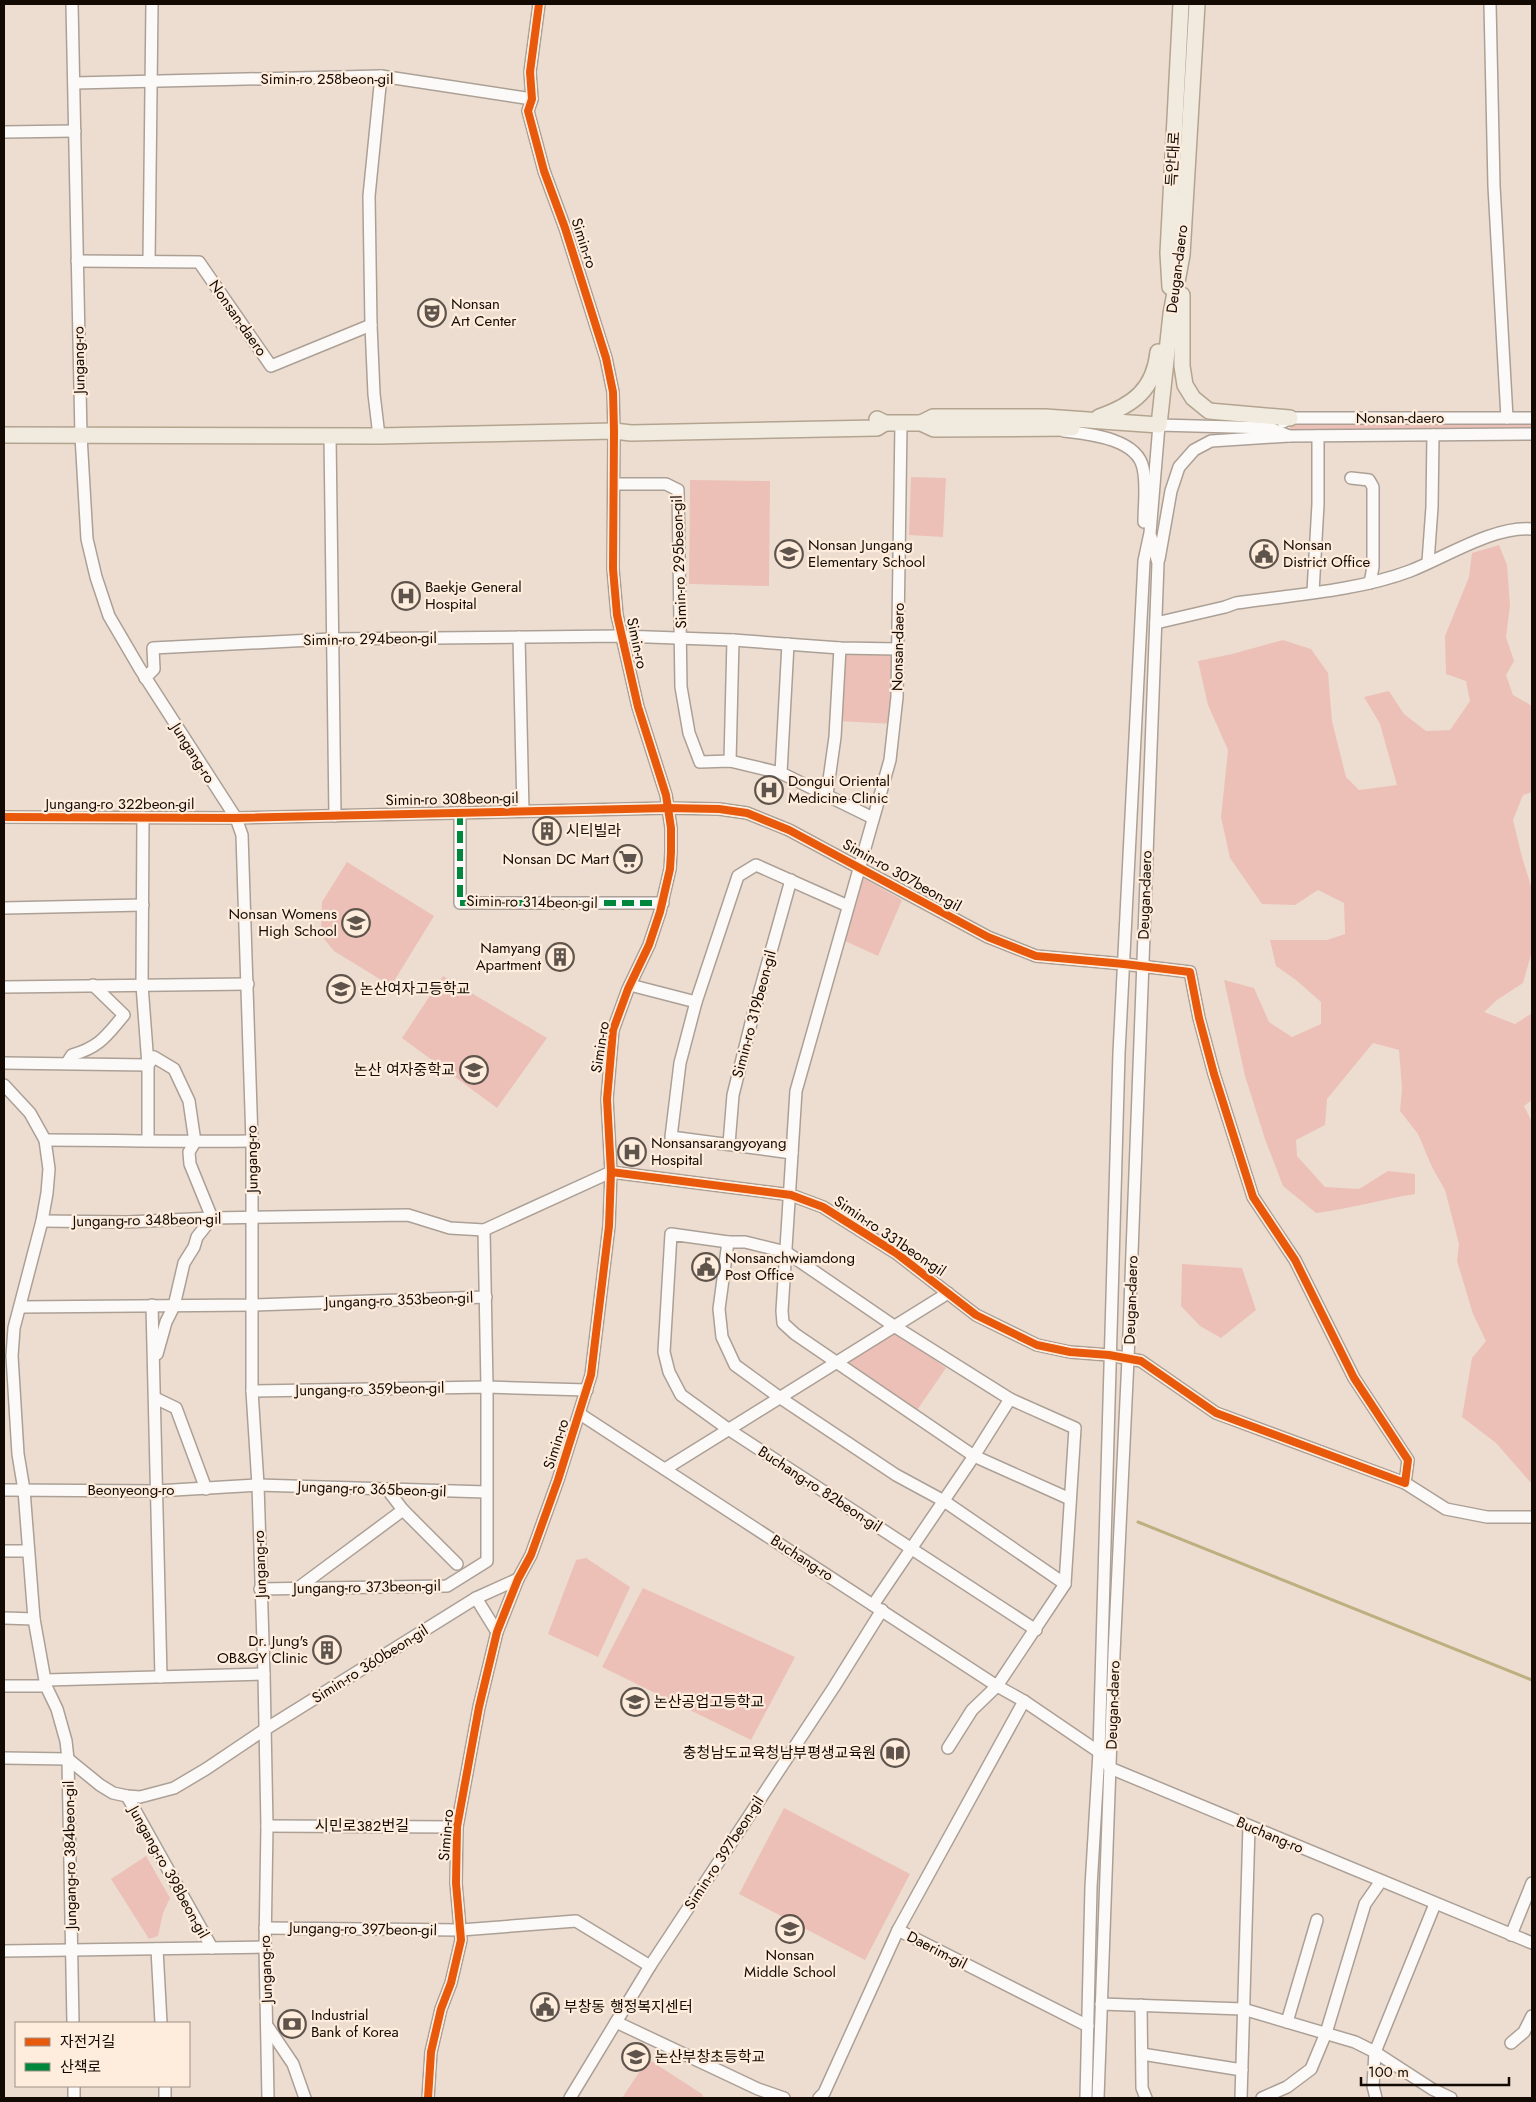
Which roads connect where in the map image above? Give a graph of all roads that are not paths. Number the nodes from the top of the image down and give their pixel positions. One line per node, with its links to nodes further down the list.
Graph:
1 (72, 4): 9 (street, Jungang-ro)
2 (152, 4): 8 (street)
3 (539, 4): 10 (street, Simin-ro)
4 (1181, 4): 13 (main road, 득안대로)
5 (1197, 4): 13 (main road, Deugan-daero)
6 (1490, 4): 18 (street)
7 (381, 76): 8 (street, Simin-ro 258beon-gil); 10 (street, Simin-ro 258beon-gil); 16 (street)
8 (151, 81): 9 (street, Simin-ro 258beon-gil); 14 (street)
9 (74, 83): 11 (street, Jungang-ro)
10 (532, 99): 27 (street, Simin-ro)
11 (75, 131): 12 (street); 15 (street, Jungang-ro)
12 (4, 132)
13 (1175, 254): 17 (main road); 20 (main road); 24 (main road, Deugan-daero)
14 (150, 260): 15 (street); 16 (street, Nonsan-daero)
15 (77, 261): 31 (street, Jungang-ro)
16 (371, 324): 33 (street)
17 (1290, 418): 18 (street, Nonsan-daero); 26 (street, Nonsan-daero)
18 (1507, 418): 19 (street, Nonsan-daero)
19 (1532, 418)
20 (1091, 419): 22 (main road, Nonsan-daero); 23 (main road, Nonsan-daero)
21 (901, 422): 22 (main road, Nonsan-daero); 27 (main road, Nonsan-daero); 53 (street, Nonsan-daero)
22 (921, 423): 25 (main road, Nonsan-daero)
23 (1125, 424): 24 (main road, Nonsan-daero); 25 (main road, Nonsan-daero)
24 (1159, 425): 26 (street, Nonsan-daero); 39 (street, Deugan-daero)
25 (1045, 428): 40 (street)
26 (1270, 428): 34 (street, Nonsan-daero)
27 (614, 431): 33 (main road, Nonsan-daero); 37 (street, Simin-ro)
28 (1532, 434): 30 (street, Nonsan-daero)
29 (4, 435): 31 (main road, Nonsan-daero)
30 (1433, 435): 35 (street, Nonsan-daero); 41 (street)
31 (81, 436): 32 (main road, Nonsan-daero); 54 (street, Jungang-ro)
32 (330, 436): 33 (main road, Nonsan-daero); 48 (street)
33 (380, 436)
34 (1289, 436): 35 (street, Nonsan-daero); 42 (street)
35 (1318, 436): 44 (street)
36 (1350, 478): 43 (street)
37 (614, 484): 46 (street, Simin-ro); 49 (street, Simin-ro 295beon-gil)
38 (1532, 529): 41 (street)
39 (1150, 533): 40 (street, Deugan-daero); 42 (street, Deugan-daero)
40 (1144, 561): 72 (street, Deugan-daero)
41 (1428, 562): 43 (street)
42 (1158, 563): 45 (street, Deugan-daero)
43 (1370, 583): 44 (street)
44 (1313, 592): 45 (street)
45 (1156, 623): 73 (street, Deugan-daero)
46 (621, 636): 47 (street, Simin-ro 294beon-gil); 49 (street, Simin-ro 295beon-gil); 58 (street, Simin-ro)
47 (519, 637): 48 (street, Simin-ro 294beon-gil); 59 (street, Simin-ro 308beon-gil)
48 (331, 639): 54 (street, Simin-ro 294beon-gil); 61 (street)
49 (682, 639): 50 (street, Simin-ro 295beon-gil); 55 (street, Simin-ro 295beon-gil)
50 (733, 640): 51 (street, Simin-ro 295beon-gil); 55 (street)
51 (788, 644): 52 (street, Simin-ro 295beon-gil); 56 (street)
52 (840, 648): 53 (street, Simin-ro 295beon-gil); 57 (street)
53 (898, 649): 65 (street, Nonsan-daero)
54 (145, 678): 64 (street, Jungang-ro)
55 (730, 760): 56 (street)
56 (781, 773): 57 (street)
57 (827, 794): 65 (street)
58 (668, 808): 59 (street, Simin-ro 308beon-gil); 66 (street, Simin-ro 307beon-gil); 68 (street, Simin-ro)
59 (523, 812): 60 (street, Simin-ro 308beon-gil)
60 (460, 813): 61 (street, Simin-ro 308beon-gil); 68 (street, Simin-ro 314beon-gil)
61 (335, 816): 64 (street, Simin-ro 308beon-gil)
62 (4, 817): 63 (street, Jungang-ro 322beon-gil)
63 (144, 818): 64 (street, Jungang-ro 322beon-gil); 69 (street, Jungang-ro 322beon-gil)
64 (236, 818): 74 (street, Jungang-ro)
65 (873, 818): 66 (street, Nonsan-daero)
66 (859, 866): 70 (street, Simin-ro 307beon-gil); 72 (street, Simin-ro 307beon-gil)
67 (791, 880): 70 (street); 79 (street); 88 (street, Simin-ro 319beon-gil)
68 (663, 903): 77 (street, Simin-ro)
69 (143, 905): 71 (street); 76 (street, Jungang-ro 322beon-gil)
70 (848, 906): 89 (street, Simin-ro 307beon-gil)
71 (4, 908)
72 (1124, 964): 73 (street, Simin-ro 307beon-gil); 105 (street, Deugan-daero)
73 (1143, 967): 106 (street, Deugan-daero); 119 (street, Simin-ro 307beon-gil)
74 (248, 984): 76 (street); 86 (street, Jungang-ro)
75 (93, 985): 76 (street); 78 (street); 81 (street)
76 (142, 985): 82 (street, Jungang-ro 322beon-gil)
77 (630, 985): 79 (street); 90 (street, Simin-ro)
78 (4, 986)
79 (696, 1002): 88 (street)
80 (4, 1063): 81 (street)
81 (67, 1063): 82 (street)
82 (148, 1065): 85 (street, Jungang-ro 322beon-gil); 87 (street)
83 (4, 1085): 84 (street)
84 (45, 1140): 85 (street); 94 (street)
85 (148, 1140): 87 (street)
86 (252, 1141): 87 (street); 93 (street, Jungang-ro)
87 (194, 1142): 92 (street)
88 (728, 1144): 89 (street)
89 (792, 1152): 91 (street, Simin-ro 307beon-gil)
90 (612, 1172): 91 (street, Simin-ro 331beon-gil); 95 (street); 110 (street, Simin-ro)
91 (791, 1196): 97 (street, Simin-ro 307beon-gil); 98 (street, Simin-ro 331beon-gil)
92 (212, 1218): 93 (street, Jungang-ro 348beon-gil); 94 (street, Jungang-ro 348beon-gil); 102 (street)
93 (252, 1218): 95 (street, Jungang-ro 348beon-gil); 101 (street, Jungang-ro)
94 (42, 1221): 103 (street)
95 (484, 1230): 99 (street)
96 (728, 1242): 97 (street); 112 (street); 116 (street, Buchang-ro 82beon-gil)
97 (786, 1252): 104 (street); 107 (street, Simin-ro 307beon-gil)
98 (948, 1292): 104 (street); 105 (street, Simin-ro 331beon-gil)
99 (486, 1297): 101 (street, Jungang-ro 353beon-gil); 109 (street, Jungang-ro 353beon-gil)
100 (152, 1305): 102 (street, Jungang-ro 353beon-gil); 103 (street, Jungang-ro 353beon-gil); 108 (street)
101 (252, 1305): 102 (street, Jungang-ro 353beon-gil); 111 (street, Jungang-ro)
102 (174, 1306): 108 (street)
103 (20, 1307): 124 (street)
104 (894, 1326): 107 (street); 114 (street)
105 (1110, 1355): 106 (street, Simin-ro 331beon-gil); 153 (street, Deugan-daero)
106 (1128, 1359): 119 (street, Simin-ro 331beon-gil); 156 (street, Deugan-daero)
107 (834, 1362): 112 (street); 117 (street)
108 (154, 1368): 113 (street)
109 (487, 1387): 110 (street, Jungang-ro 359beon-gil); 111 (street, Jungang-ro 359beon-gil); 126 (street)
110 (587, 1390): 115 (street, Simin-ro)
111 (252, 1391): 120 (street, Jungang-ro)
112 (779, 1397): 116 (street); 128 (street)
113 (155, 1398): 121 (street); 125 (street)
114 (1010, 1399): 117 (street); 127 (street)
115 (580, 1414): 118 (street, Buchang-ro); 135 (street, Simin-ro)
116 (728, 1429): 118 (street); 131 (street, Buchang-ro 82beon-gil)
117 (974, 1456): 127 (street); 128 (street)
118 (665, 1469): 140 (street, Buchang-ro)
119 (1405, 1483): 130 (street, Simin-ro 331beon-gil)
120 (258, 1485): 121 (street, Beonyeong-ro); 122 (street, Jungang-ro 365beon-gil); 138 (street, Jungang-ro)
121 (206, 1489): 125 (street, Beonyeong-ro)
122 (386, 1489): 126 (street, Jungang-ro 365beon-gil); 129 (street)
123 (4, 1490): 124 (street, Beonyeong-ro)
124 (24, 1490): 125 (street, Beonyeong-ro); 133 (street)
125 (157, 1491): 146 (street)
126 (486, 1492): 137 (street, Jungang-ro 373beon-gil)
127 (1070, 1499): 136 (street)
128 (944, 1501): 131 (street); 136 (street)
129 (403, 1510): 134 (street); 137 (street)
130 (1532, 1517)
131 (912, 1548): 140 (street); 143 (street, Buchang-ro 82beon-gil)
132 (4, 1551): 133 (street)
133 (28, 1551): 142 (street)
134 (457, 1564)
135 (518, 1580): 139 (street, Simin-ro 360beon-gil); 144 (street, Simin-ro)
136 (1065, 1584): 143 (street)
137 (298, 1588): 138 (street, Jungang-ro 373beon-gil)
138 (260, 1589): 145 (street, Jungang-ro)
139 (476, 1598): 144 (street); 151 (street, Simin-ro 360beon-gil)
140 (878, 1608): 149 (street, Buchang-ro); 175 (street, Simin-ro 397beon-gil)
141 (4, 1618): 142 (street)
142 (34, 1619): 147 (street)
143 (1036, 1630): 149 (street)
144 (497, 1632): 160 (street, Simin-ro)
145 (264, 1674): 146 (street); 151 (street, Jungang-ro)
146 (161, 1677): 147 (street)
147 (46, 1683): 148 (street); 155 (street)
148 (4, 1686)
149 (997, 1686): 150 (street, Buchang-ro); 152 (street)
150 (1024, 1701): 153 (street, Buchang-ro); 167 (street)
151 (264, 1730): 157 (street, Jungang-ro 384beon-gil); 158 (street, Jungang-ro)
152 (948, 1748)
153 (1099, 1752): 156 (street, Buchang-ro); 184 (street, Deugan-daero)
154 (4, 1758): 155 (street, Jungang-ro 384beon-gil)
155 (68, 1759): 157 (street, Jungang-ro 384beon-gil); 174 (street, Jungang-ro 384beon-gil)
156 (1110, 1768): 159 (street, Buchang-ro); 176 (street, Deugan-daero)
157 (127, 1796): 171 (street, Jungang-ro 398beon-gil)
158 (267, 1826): 160 (street, 시민로382번길); 165 (street, Jungang-ro)
159 (1249, 1826): 161 (street, Buchang-ro); 178 (street)
160 (458, 1827): 166 (street, Simin-ro)
161 (1381, 1881): 163 (street, Buchang-ro); 186 (street)
162 (1532, 1883): 168 (street)
163 (1435, 1904): 168 (street, Buchang-ro); 188 (street)
164 (1317, 1920): 183 (street)
165 (265, 1928): 166 (street, Jungang-ro 397beon-gil); 170 (street, Jungang-ro)
166 (461, 1930): 175 (street, Jungang-ro 397beon-gil); 195 (street, Simin-ro)
167 (898, 1930): 184 (street, Daerim-gil); 198 (street, Daerim-gil)
168 (1511, 1935): 169 (street, Buchang-ro)
169 (1532, 1943)
170 (265, 1947): 171 (street, Jungang-ro 398beon-gil); 185 (street, Jungang-ro)
171 (212, 1948): 172 (street, Jungang-ro 398beon-gil)
172 (157, 1949): 174 (street, Jungang-ro 398beon-gil); 181 (street)
173 (4, 1951): 174 (street, Jungang-ro 398beon-gil)
174 (72, 1951): 180 (street)
175 (650, 1966): 182 (street, Simin-ro 397beon-gil)
176 (1101, 2004): 177 (street); 190 (street, Deugan-daero)
177 (1141, 2005): 178 (street); 189 (street)
178 (1243, 2009): 183 (street); 191 (street)
179 (1532, 2016): 187 (street)
180 (73, 2022)
181 (161, 2022)
182 (616, 2022): 196 (street, Simin-ro 397beon-gil); 197 (street)
183 (1287, 2022): 186 (street)
184 (1088, 2026): 190 (street, Deugan-daero)
185 (268, 2027): 193 (street, Jungang-ro); 194 (street)
186 (1326, 2033): 188 (street); 202 (street)
187 (1511, 2043)
188 (1375, 2052): 203 (street); 204 (street)
189 (1142, 2054): 191 (street); 201 (street)
190 (1092, 2066): 199 (street, Deugan-daero); 200 (street)
191 (1242, 2070): 192 (street)
192 (1242, 2097)
193 (268, 2098)
194 (305, 2098)
195 (428, 2098)
196 (570, 2098)
197 (784, 2098)
198 (819, 2098)
199 (1085, 2098)
200 (1099, 2098)
201 (1146, 2098)
202 (1262, 2098)
203 (1376, 2098)
204 (1451, 2098)

